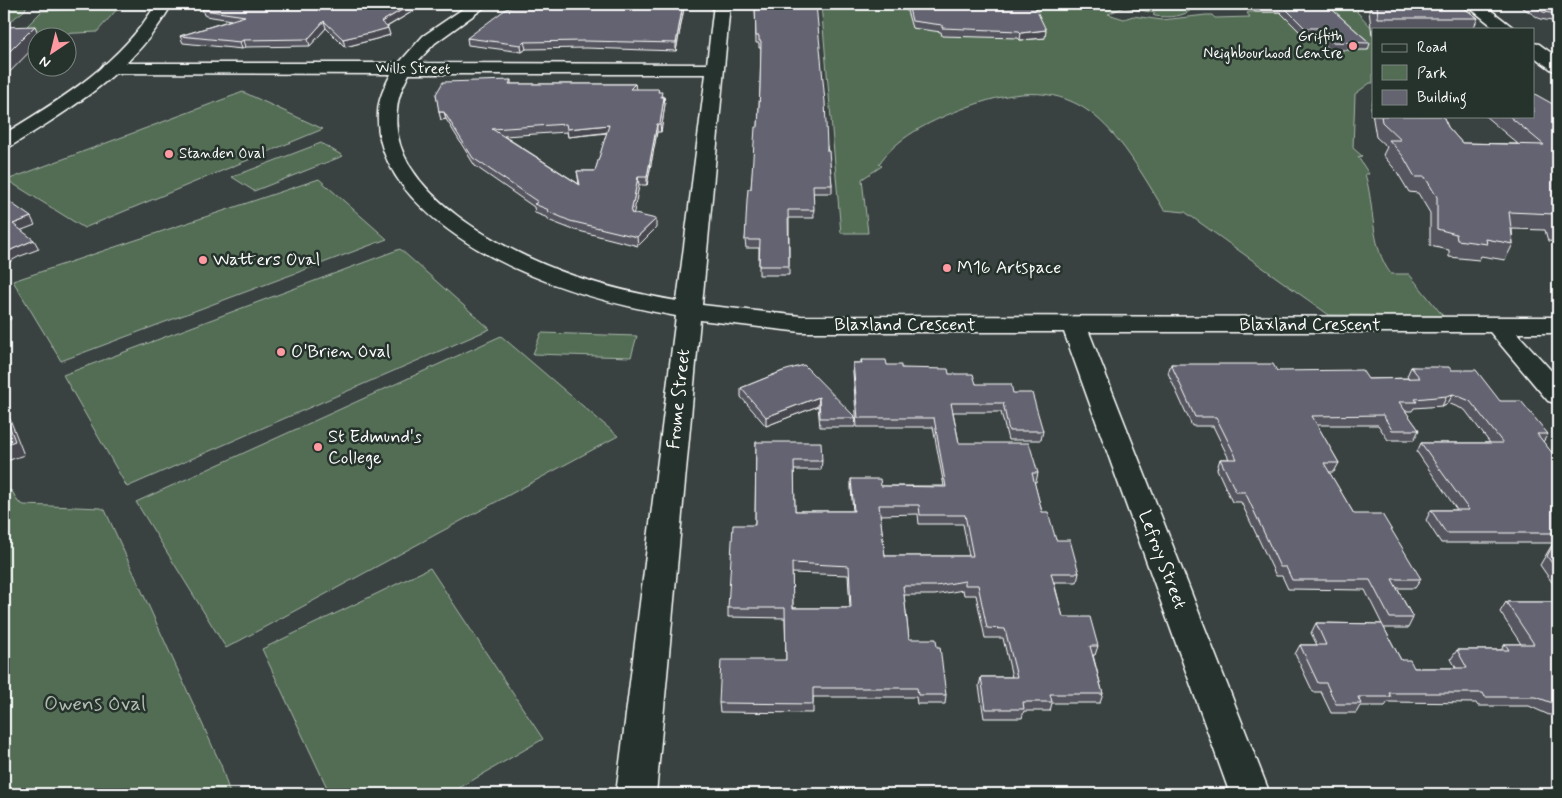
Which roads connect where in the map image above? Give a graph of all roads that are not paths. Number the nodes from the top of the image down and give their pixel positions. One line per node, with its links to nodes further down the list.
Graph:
1 (164, 4): 8 (street)
2 (481, 4): 9 (street, Blaxland Crescent)
3 (722, 4): 10 (street, Frome Street)
4 (1473, 4): 5 (street)
5 (1506, 28)
6 (1534, 49): 7 (street)
7 (1558, 66)
8 (110, 68): 9 (street, Wills Street); 11 (street)
9 (404, 69): 10 (street, Wills Street); 12 (street, Blaxland Crescent)
10 (715, 69): 12 (street, Frome Street)
11 (4, 142)
12 (687, 310): 13 (street, Blaxland Crescent); 17 (street, Frome Street)
13 (1074, 325): 14 (street, Blaxland Crescent); 18 (street, Lefroy Street)
14 (1497, 325): 15 (street, Blaxland Crescent); 16 (street)
15 (1558, 325)
16 (1558, 395)
17 (636, 794)
18 (1250, 794)

